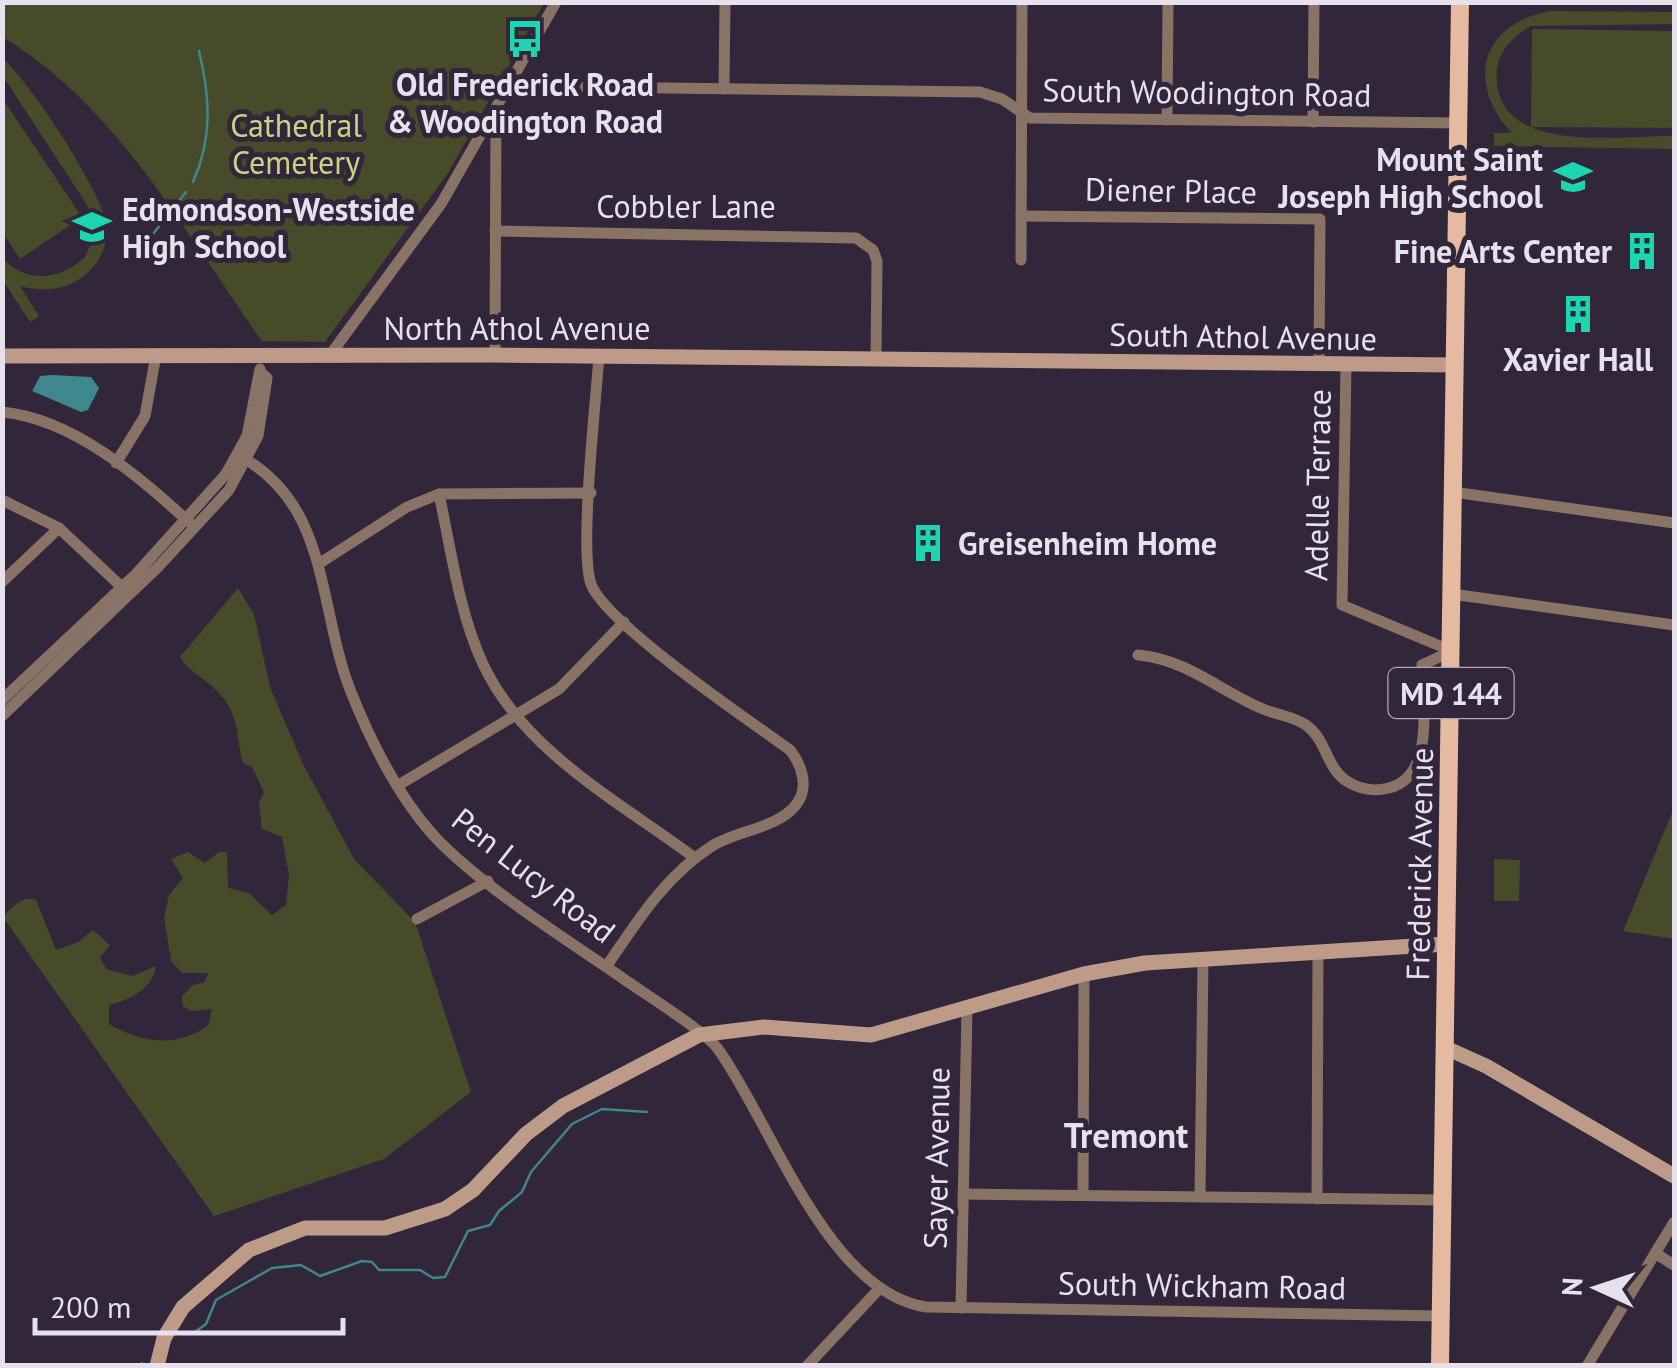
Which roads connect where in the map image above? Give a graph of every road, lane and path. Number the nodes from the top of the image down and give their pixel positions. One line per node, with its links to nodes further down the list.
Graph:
1 (556, 2): 7 (street)
2 (725, 2): 8 (street)
3 (1022, 2): 10 (street)
4 (1168, 2): 11 (street)
5 (1314, 2): 12 (street)
6 (1460, 2): 13 (main road, Frederick Avenue / MD 144)
7 (506, 86): 8 (street, South Woodington Road); 9 (street)
8 (724, 89): 10 (street, South Woodington Road)
9 (496, 105): 16 (street); 19 (street)
10 (1022, 116): 11 (street, South Woodington Road); 14 (street)
11 (1167, 120): 12 (street, South Woodington Road)
12 (1313, 122): 13 (street, South Woodington Road)
13 (1458, 124): 28 (main road, Frederick Avenue / MD 144)
14 (1021, 216): 15 (street, Diener Place); 17 (street)
15 (1320, 219): 26 (street, Adelle Terrace)
16 (495, 231): 20 (street); 23 (street, Cobbler Lane)
17 (1021, 260)
18 (156, 355): 21 (street, North Athol Avenue); 25 (street, North Athol Avenue); 31 (street)
19 (330, 355): 20 (street, North Athol Avenue); 25 (street, North Athol Avenue)
20 (494, 355): 22 (street, North Athol Avenue)
21 (2, 356)
22 (599, 356): 23 (street, North Athol Avenue); 34 (street)
23 (876, 359): 24 (street, North Athol Avenue)
24 (1030, 361): 26 (street, South Athol Avenue)
25 (260, 364): 30 (street)
26 (1319, 365): 27 (street, South Athol Avenue)
27 (1346, 365): 28 (street, South Athol Avenue); 45 (street, Adelle Terrace)
28 (1454, 365): 32 (main road, Frederick Avenue / MD 144)
29 (2, 412): 31 (street)
30 (243, 458): 36 (street); 39 (street, Pen Lucy Road)
31 (116, 463): 36 (street)
32 (1453, 492): 37 (street); 42 (main road, Frederick Avenue / MD 144)
33 (440, 494): 34 (street); 39 (street); 49 (street)
34 (591, 494): 43 (street)
35 (2, 500): 38 (street)
36 (191, 524): 41 (street)
37 (1674, 524)
38 (59, 528): 40 (street); 41 (street)
39 (320, 563): 50 (street, Pen Lucy Road)
40 (2, 582)
41 (126, 591): 47 (street); 48 (street)
42 (1452, 594): 44 (street); 45 (main road, Frederick Avenue / MD 144)
43 (624, 622): 49 (street); 51 (street)
44 (1674, 624)
45 (1452, 651): 46 (street); 54 (main road, Frederick Avenue / MD 144)
46 (1138, 655)
47 (2, 700)
48 (2, 716)
49 (516, 716): 50 (street); 51 (street)
50 (397, 786): 52 (street, Pen Lucy Road)
51 (695, 858): 57 (street)
52 (488, 881): 53 (street); 57 (street, Pen Lucy Road)
53 (418, 918)
54 (1448, 944): 55 (street); 61 (main road, Frederick Avenue / MD 144)
55 (1318, 952): 56 (street); 66 (street)
56 (1203, 958): 58 (street); 65 (street)
57 (606, 967): 60 (street, Pen Lucy Road)
58 (1084, 974): 59 (street); 64 (street)
59 (967, 1009): 60 (street); 63 (street, Sayer Avenue)
60 (699, 1034): 71 (street, Pen Lucy Road); 74 (street)
61 (1446, 1048): 62 (street); 67 (main road, Frederick Avenue / MD 144)
62 (1674, 1176)
63 (963, 1194): 64 (street); 72 (street, Sayer Avenue)
64 (1083, 1196): 65 (street)
65 (1200, 1197): 66 (street)
66 (1317, 1199): 67 (street)
67 (1444, 1200): 73 (main road, Frederick Avenue / MD 144)
68 (1674, 1222): 69 (street)
69 (1655, 1252): 70 (street); 77 (street)
70 (1674, 1265)
71 (880, 1288): 72 (street, South Wickham Road); 75 (street)
72 (961, 1308): 73 (street, South Wickham Road)
73 (1442, 1316): 76 (main road, Frederick Avenue / MD 144)
74 (157, 1366)
75 (806, 1366)
76 (1440, 1366)
77 (1587, 1366)

